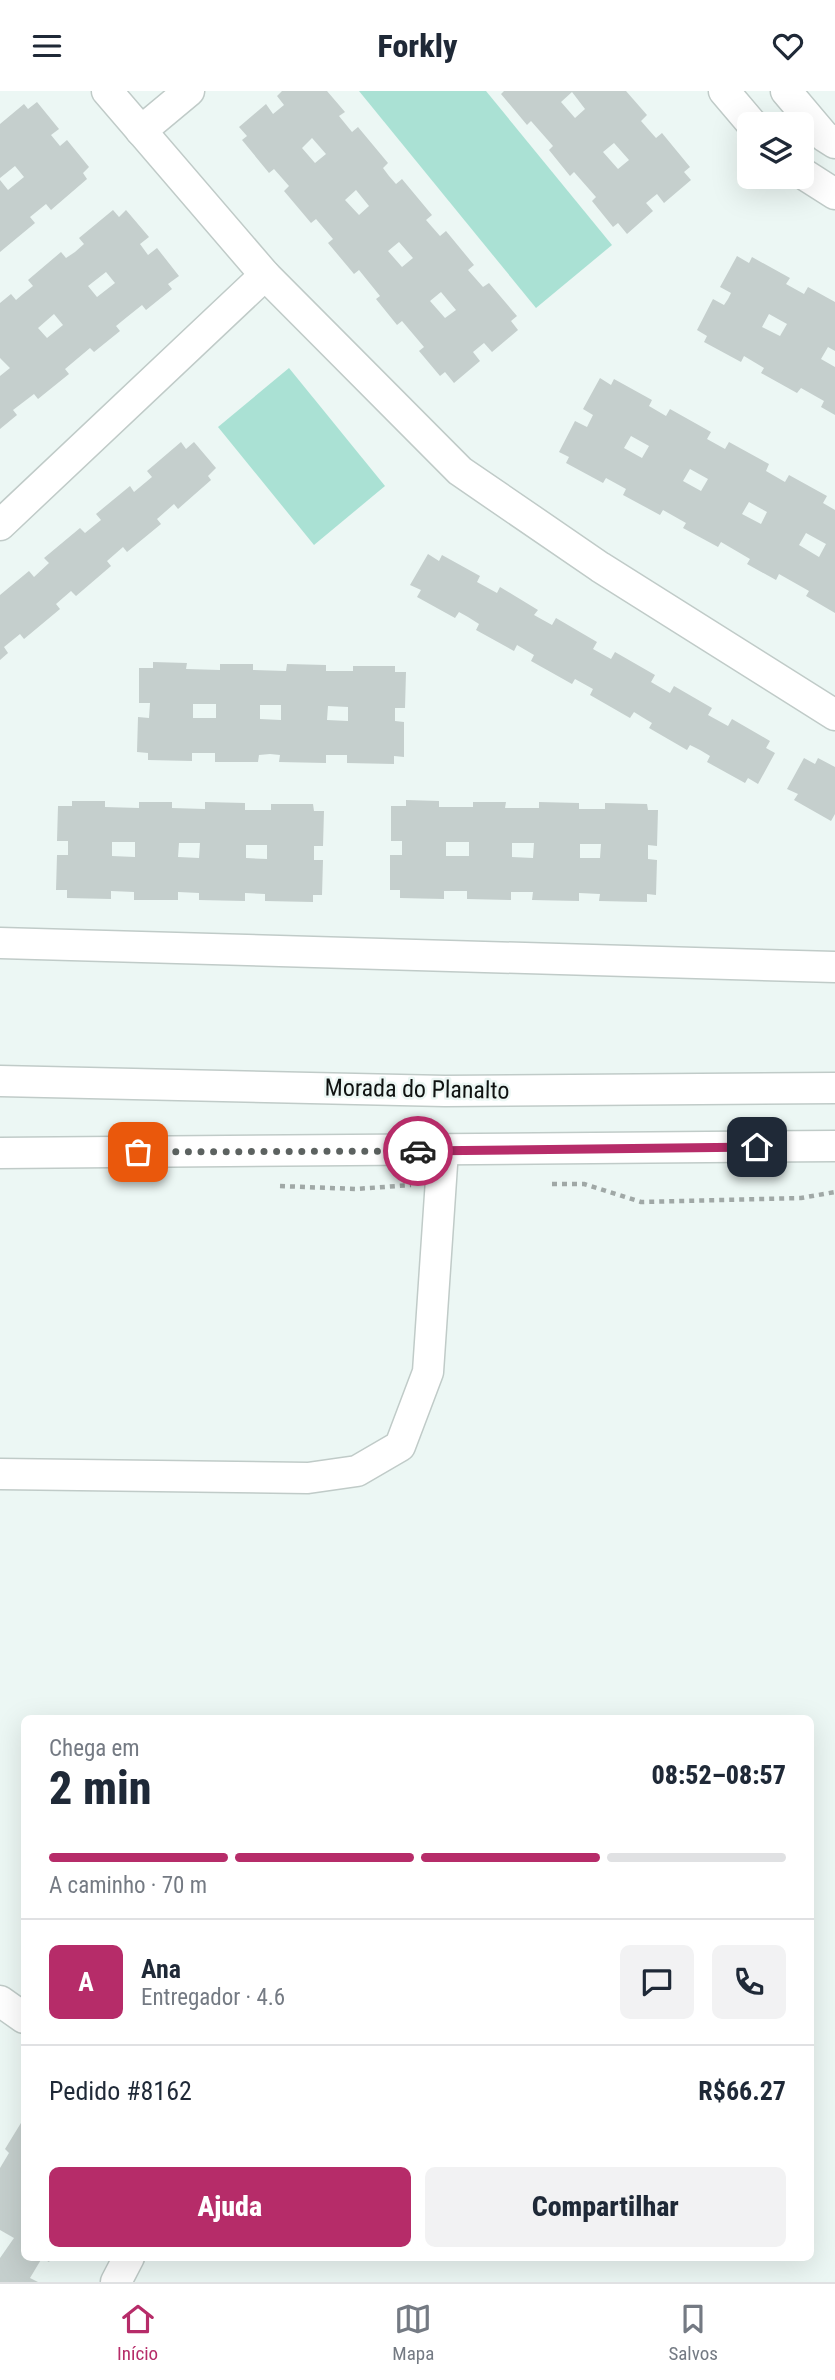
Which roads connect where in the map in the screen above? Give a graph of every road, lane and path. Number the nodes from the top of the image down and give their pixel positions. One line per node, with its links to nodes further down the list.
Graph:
1 (107, 91): 6 (street)
2 (189, 91): 6 (street)
3 (724, 91): 5 (street)
4 (786, 91): 7 (street)
5 (742, 112)
6 (141, 131): 10 (street)
7 (835, 143)
8 (814, 181): 9 (street)
9 (835, 194)
10 (265, 275): 11 (street); 12 (street)
11 (0, 524)
12 (835, 715)
13 (0, 943): 14 (street)
14 (835, 967)
15 (0, 1081): 16 (street, Morada do Planalto)
16 (835, 1088)
17 (835, 1146): 18 (street)
18 (443, 1150): 19 (street); 20 (street)
19 (0, 1153)
20 (0, 1474)
21 (0, 2001): 22 (street)
22 (21, 2016)
23 (127, 2261): 24 (street)
24 (116, 2282)

